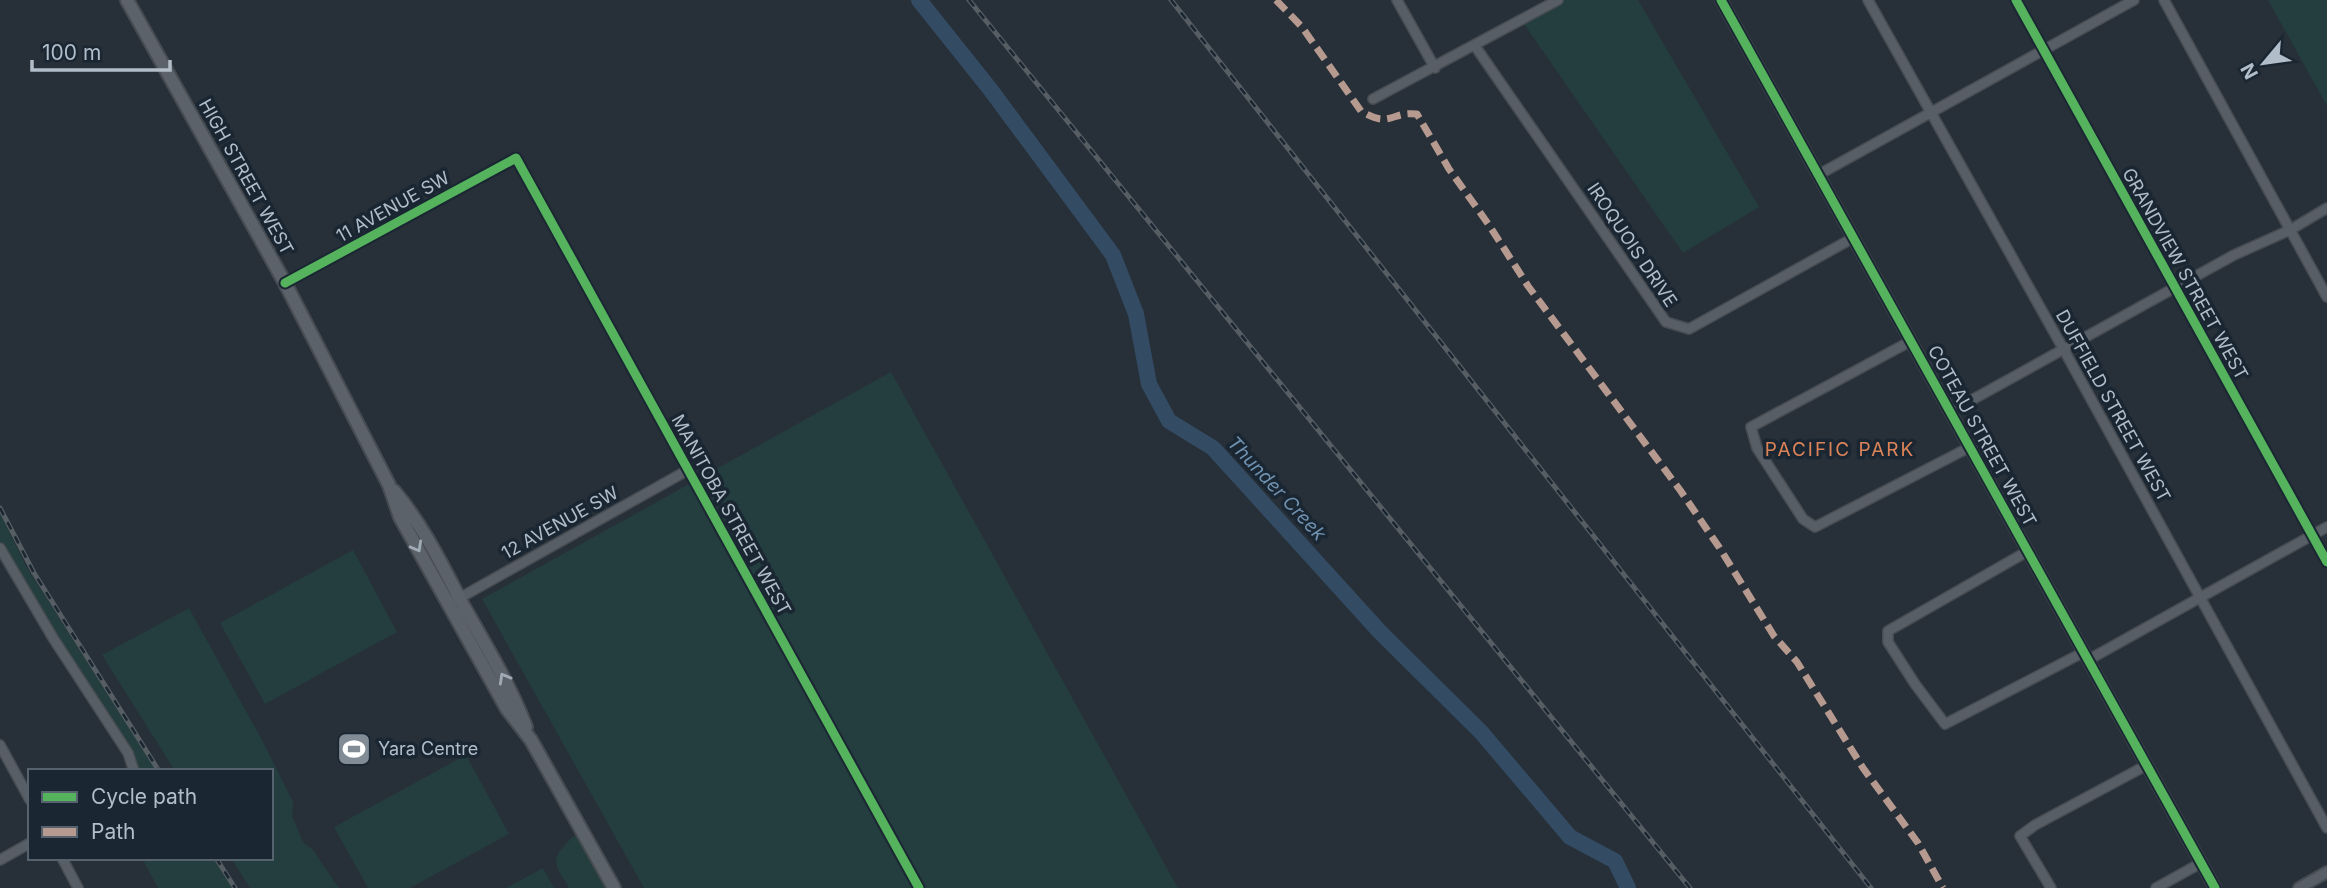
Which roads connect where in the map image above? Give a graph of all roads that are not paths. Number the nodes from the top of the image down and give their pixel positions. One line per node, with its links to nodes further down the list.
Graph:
1 (127, 0): 20 (main road, HIGH STREET WEST)
2 (1397, 0): 12 (street)
3 (1558, 0): 9 (street)
4 (1721, 0): 16 (street, COTEAU STREET WEST)
5 (1868, 0): 14 (street, DUFFIELD STREET WEST)
6 (2016, 0): 11 (street, GRANDVIEW STREET WEST)
7 (2134, 0): 11 (street)
8 (2164, 0): 18 (street)
9 (1546, 3): 10 (street)
10 (1475, 46): 12 (street); 19 (street, IROQUOIS DRIVE)
11 (2043, 50): 14 (street); 21 (street, GRANDVIEW STREET WEST)
12 (1435, 68): 13 (street)
13 (1373, 100)
14 (1931, 112): 16 (street); 24 (street, DUFFIELD STREET WEST)
15 (516, 158): 20 (street, 11 AVENUE SW); 27 (street, MANITOBA STREET WEST)
16 (1818, 175): 19 (street, COTEAU STREET WEST)
17 (2327, 208): 18 (street)
18 (2290, 230): 21 (street); 22 (street)
19 (1853, 237): 23 (street, COTEAU STREET WEST)
20 (285, 283): 34 (main road, HIGH STREET WEST)
21 (2175, 288): 24 (street); 29 (street, GRANDVIEW STREET WEST)
22 (2327, 297)
23 (1910, 341): 25 (street, COTEAU STREET WEST); 26 (street)
24 (2064, 350): 25 (street); 33 (street, DUFFIELD STREET WEST)
25 (1950, 412): 26 (street, COTEAU STREET WEST)
26 (1970, 447): 31 (street, COTEAU STREET WEST)
27 (688, 470): 34 (street, 12 AVENUE SW); 48 (street, MANITOBA STREET WEST)
28 (2327, 527): 29 (street)
29 (2312, 535): 32 (street, GRANDVIEW STREET WEST); 33 (street)
30 (0, 548): 38 (street)
31 (2028, 551): 35 (street, COTEAU STREET WEST); 35 (street)
32 (2327, 562)
33 (2201, 597): 35 (street); 40 (street, DUFFIELD STREET WEST)
34 (454, 601): 47 (main road, HIGH STREET WEST)
35 (2086, 656): 37 (street, COTEAU STREET WEST)
36 (0, 746): 39 (street)
37 (2147, 765): 44 (street, COTEAU STREET WEST); 49 (street)
38 (133, 769)
39 (28, 796)
40 (2327, 828)
41 (28, 844): 42 (street)
42 (0, 860)
43 (63, 860): 46 (street)
44 (2202, 863): 50 (street); 51 (street, COTEAU STREET WEST)
45 (2327, 872): 52 (street)
46 (78, 888)
47 (614, 888)
48 (919, 888)
49 (2051, 888)
50 (2156, 888)
51 (2215, 888)
52 (2299, 888)

